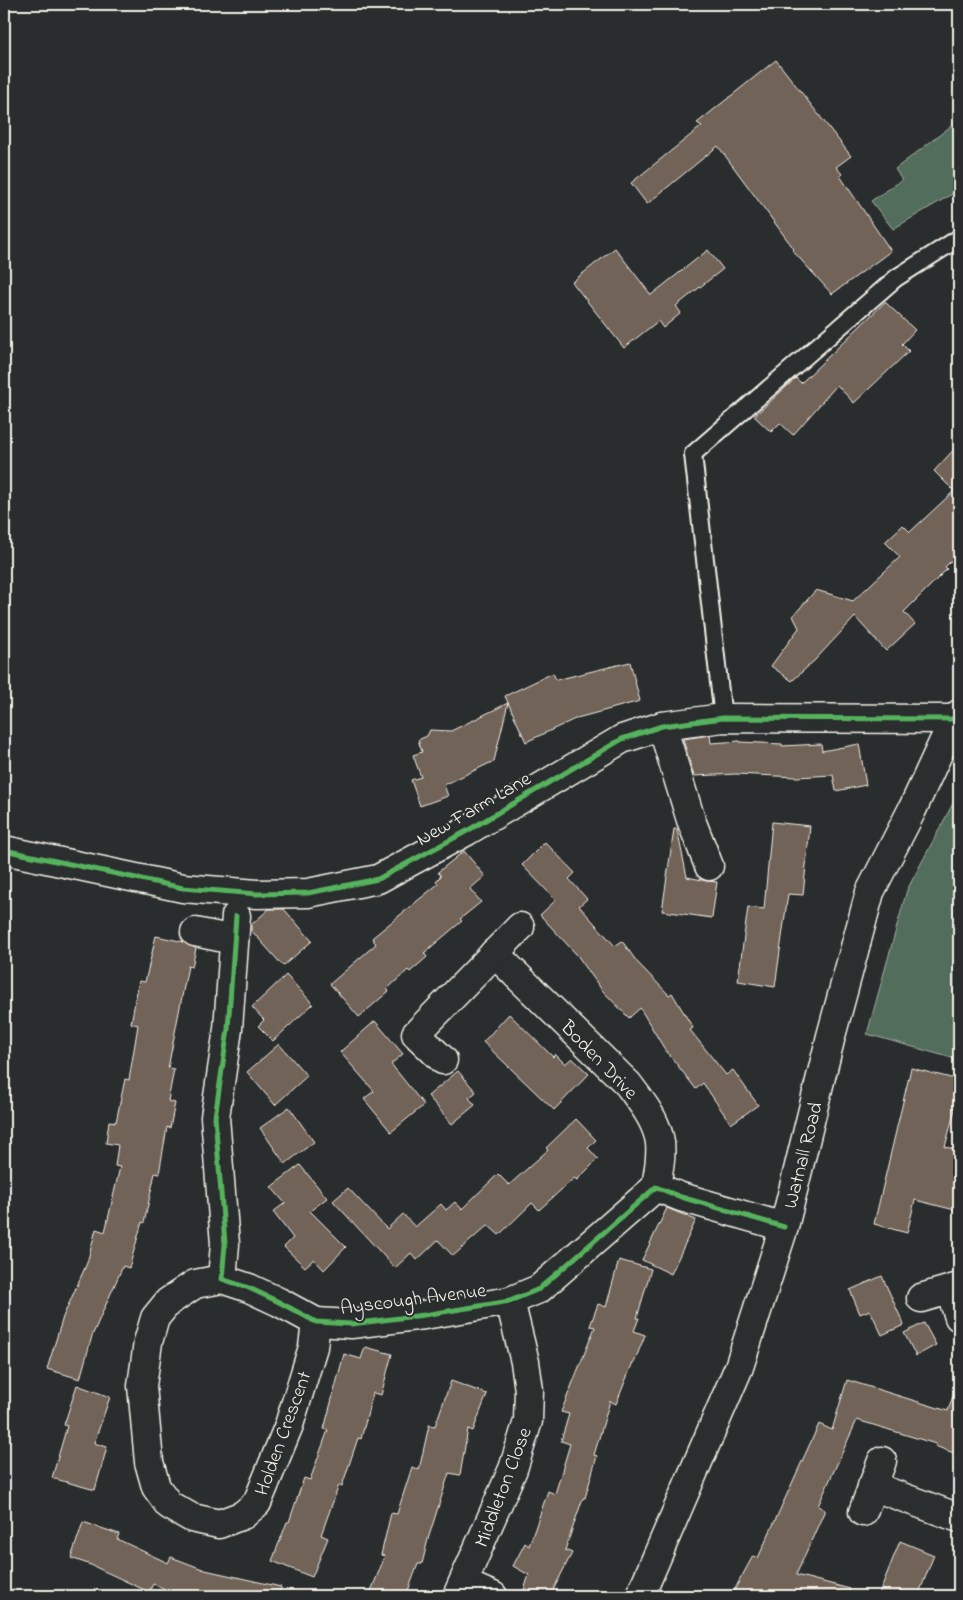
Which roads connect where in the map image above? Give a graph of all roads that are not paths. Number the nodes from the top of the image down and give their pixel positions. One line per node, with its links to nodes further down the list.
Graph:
1 (959, 238): 3 (lane)
2 (957, 716): 3 (street, New Farm Lane); 12 (street, Watnall Road)
3 (723, 718): 4 (street, New Farm Lane)
4 (662, 726): 5 (street, New Farm Lane); 6 (street)
5 (4, 850)
6 (709, 866)
7 (520, 927): 9 (street)
8 (195, 932): 13 (street)
9 (494, 953): 10 (street); 11 (street, Boden Drive)
10 (443, 1060)
11 (656, 1188): 12 (street); 16 (street, Ayscough Avenue)
12 (784, 1227): 25 (street, Watnall Road)
13 (222, 1279): 18 (street, Ayscough Avenue); 18 (street, Holden Crescent)
14 (954, 1288): 15 (street); 17 (street)
15 (921, 1298)
16 (510, 1301): 18 (street, Ayscough Avenue); 23 (street, Middleton Close)
17 (959, 1316)
18 (316, 1322)
19 (882, 1461): 20 (street)
20 (872, 1486): 21 (street); 22 (street)
21 (863, 1512)
22 (959, 1518)
23 (460, 1590): 24 (street, Middleton Close)
24 (493, 1596)
25 (640, 1596)

